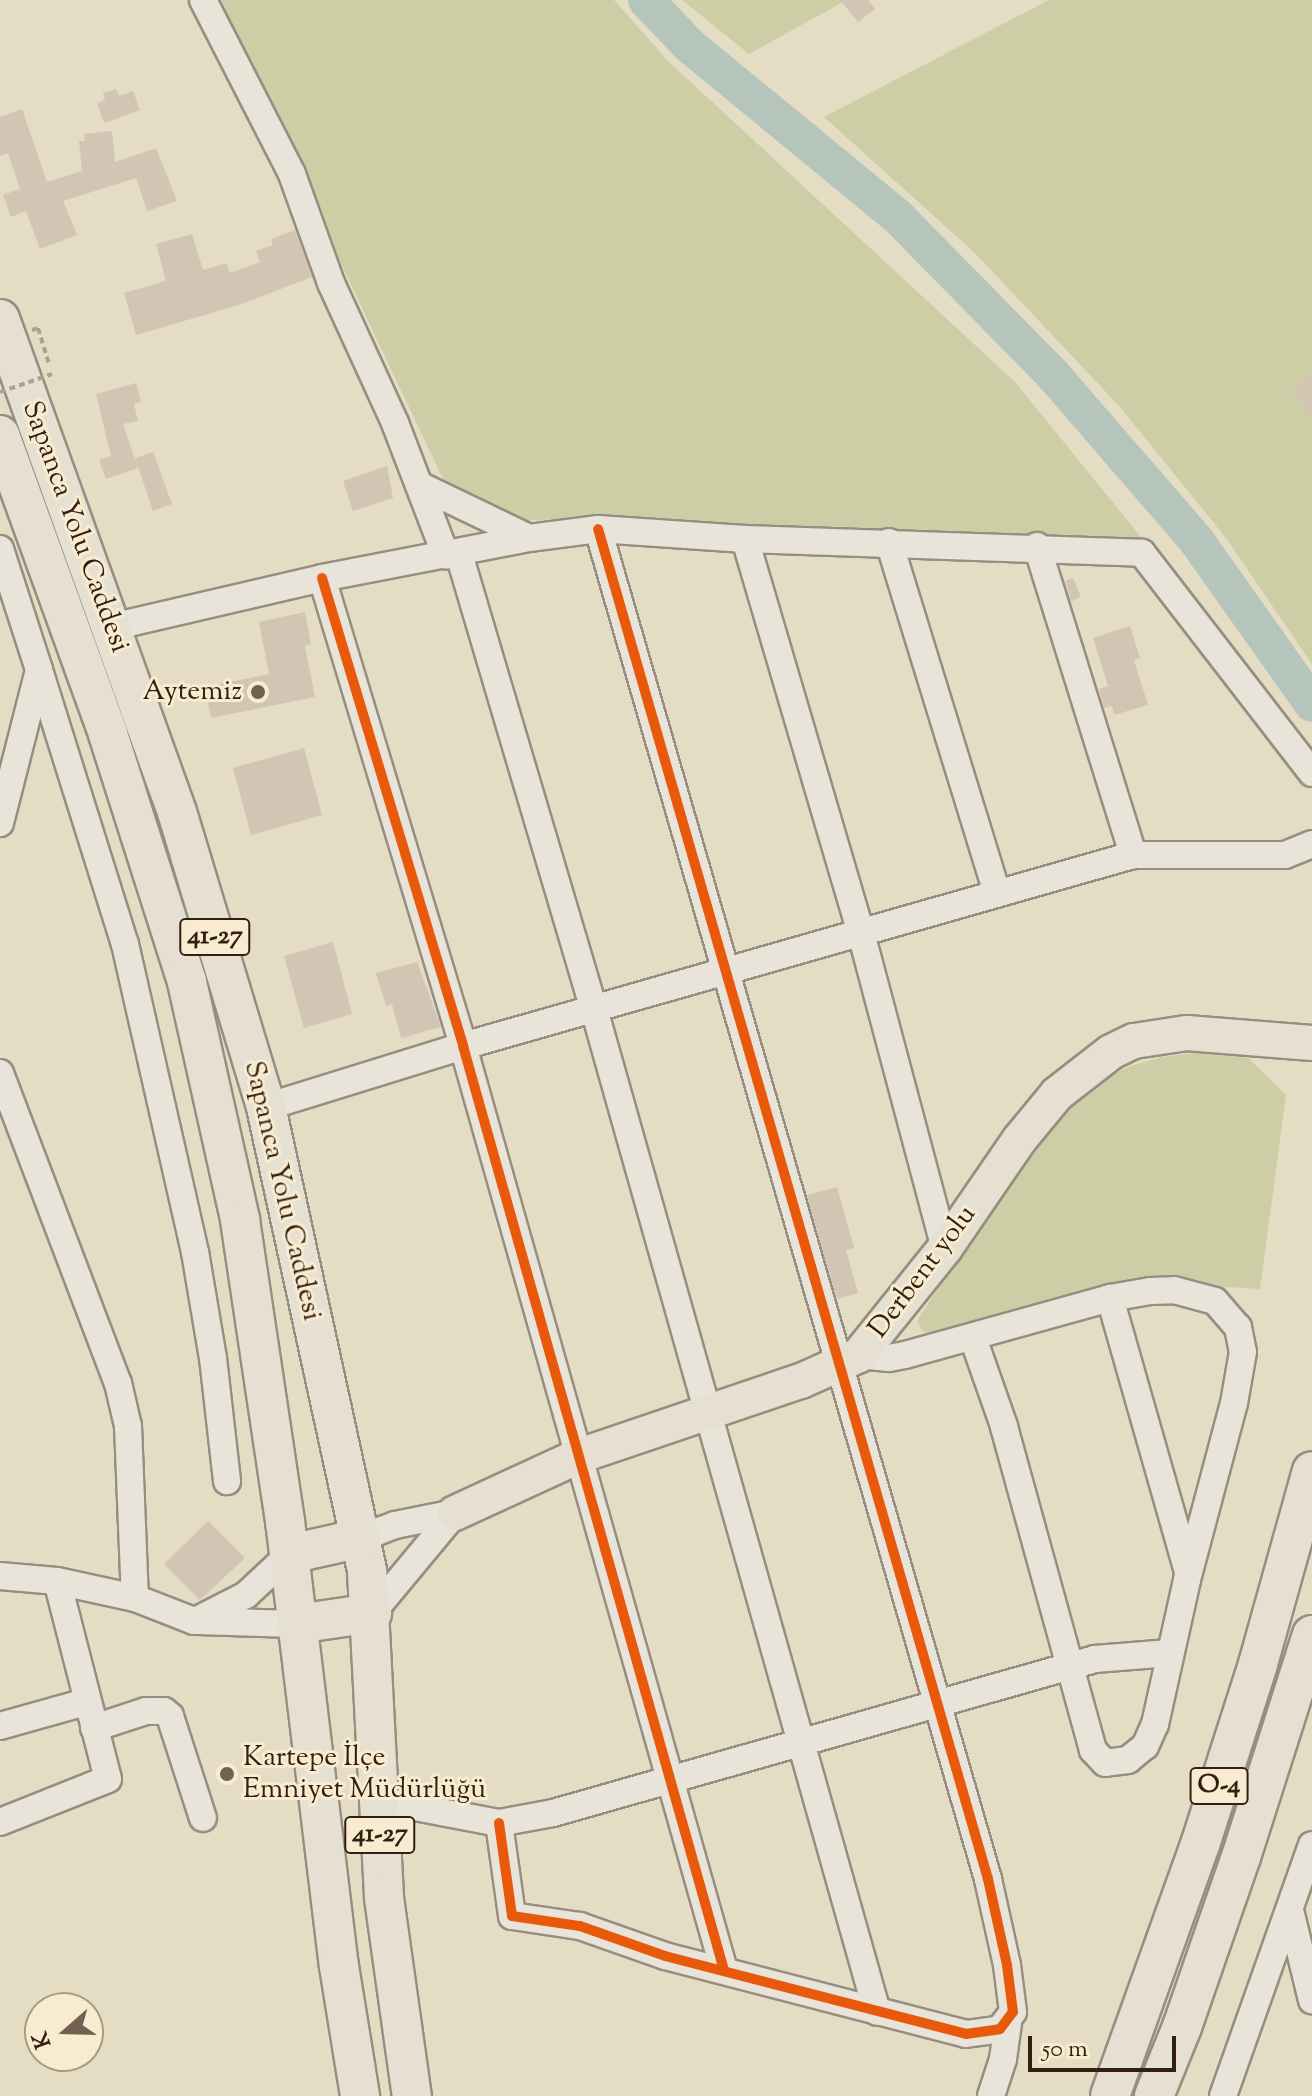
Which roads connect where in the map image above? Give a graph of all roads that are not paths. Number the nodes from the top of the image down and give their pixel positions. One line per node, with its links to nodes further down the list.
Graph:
1 (203, 0): 4 (street)
2 (0, 319): 13 (highway, Sapanca Yolu Caddesi / 41-27)
3 (0, 435): 37 (highway, Sapanca Yolu Caddesi)
4 (419, 485): 6 (street); 11 (street)
5 (598, 529): 6 (street); 7 (street); 21 (street)
6 (529, 538): 11 (street)
7 (745, 539): 8 (street); 20 (street)
8 (889, 542): 9 (street); 19 (street)
9 (1037, 546): 15 (street); 18 (street)
10 (0, 549): 14 (street)
11 (452, 555): 12 (street); 22 (street)
12 (322, 578): 13 (street); 24 (street)
13 (112, 627): 26 (highway, Sapanca Yolu Caddesi / 41-27)
14 (39, 670): 16 (street); 34 (street)
15 (1312, 773)
16 (0, 823)
17 (1312, 844): 18 (street)
18 (1133, 855): 19 (street)
19 (997, 894): 20 (street)
20 (861, 933): 21 (street); 27 (street)
21 (728, 971): 22 (street); 30 (street)
22 (594, 1009): 24 (street); 31 (street)
23 (1312, 1043): 27 (main road, Derbent yolu)
24 (463, 1046): 26 (street); 32 (street)
25 (0, 1073): 41 (street)
26 (266, 1107): 36 (highway, Sapanca Yolu Caddesi / 41-27)
27 (945, 1248): 30 (main road, Derbent yolu)
28 (1110, 1298): 29 (street); 38 (street); 38 (street)
29 (973, 1338): 30 (street); 47 (street)
30 (850, 1359): 31 (main road); 49 (street)
31 (709, 1412): 32 (main road); 52 (street)
32 (579, 1456): 35 (main road); 53 (street)
33 (1312, 1471): 67 (highway, O-4)
34 (227, 1481)
35 (455, 1513): 36 (street); 42 (street)
36 (361, 1538): 37 (highway); 42 (highway, Sapanca Yolu Caddesi / 41-27)
37 (290, 1554): 43 (street); 44 (highway, Sapanca Yolu Caddesi)
38 (1189, 1574): 46 (street)
39 (0, 1576): 40 (street)
40 (57, 1581): 41 (street); 48 (street)
41 (135, 1598): 43 (street)
42 (372, 1613): 44 (highway); 54 (highway, Sapanca Yolu Caddesi / 41-27)
43 (194, 1621): 44 (street)
44 (297, 1624): 64 (highway, Sapanca Yolu Caddesi)
45 (1312, 1635): 68 (highway, O-4)
46 (1170, 1653): 47 (street); 47 (street)
47 (1068, 1666): 49 (street)
48 (86, 1702): 50 (street); 51 (street)
49 (938, 1703): 52 (street); 63 (street)
50 (0, 1726)
51 (94, 1728): 55 (street); 56 (street)
52 (802, 1741): 53 (street); 62 (street)
53 (670, 1779): 57 (street); 60 (street)
54 (378, 1800): 57 (street); 65 (highway, Sapanca Yolu Caddesi / 41-27)
55 (203, 1818)
56 (0, 1822)
57 (499, 1823): 60 (street)
58 (1312, 1845): 59 (street)
59 (1290, 1910): 61 (street); 69 (street)
60 (724, 1970): 62 (street)
61 (1312, 2000)
62 (877, 2012): 63 (street)
63 (1008, 2022): 66 (street)
64 (360, 2096)
65 (412, 2096)
66 (991, 2096)
67 (1110, 2096)
68 (1154, 2096)
69 (1223, 2096)

